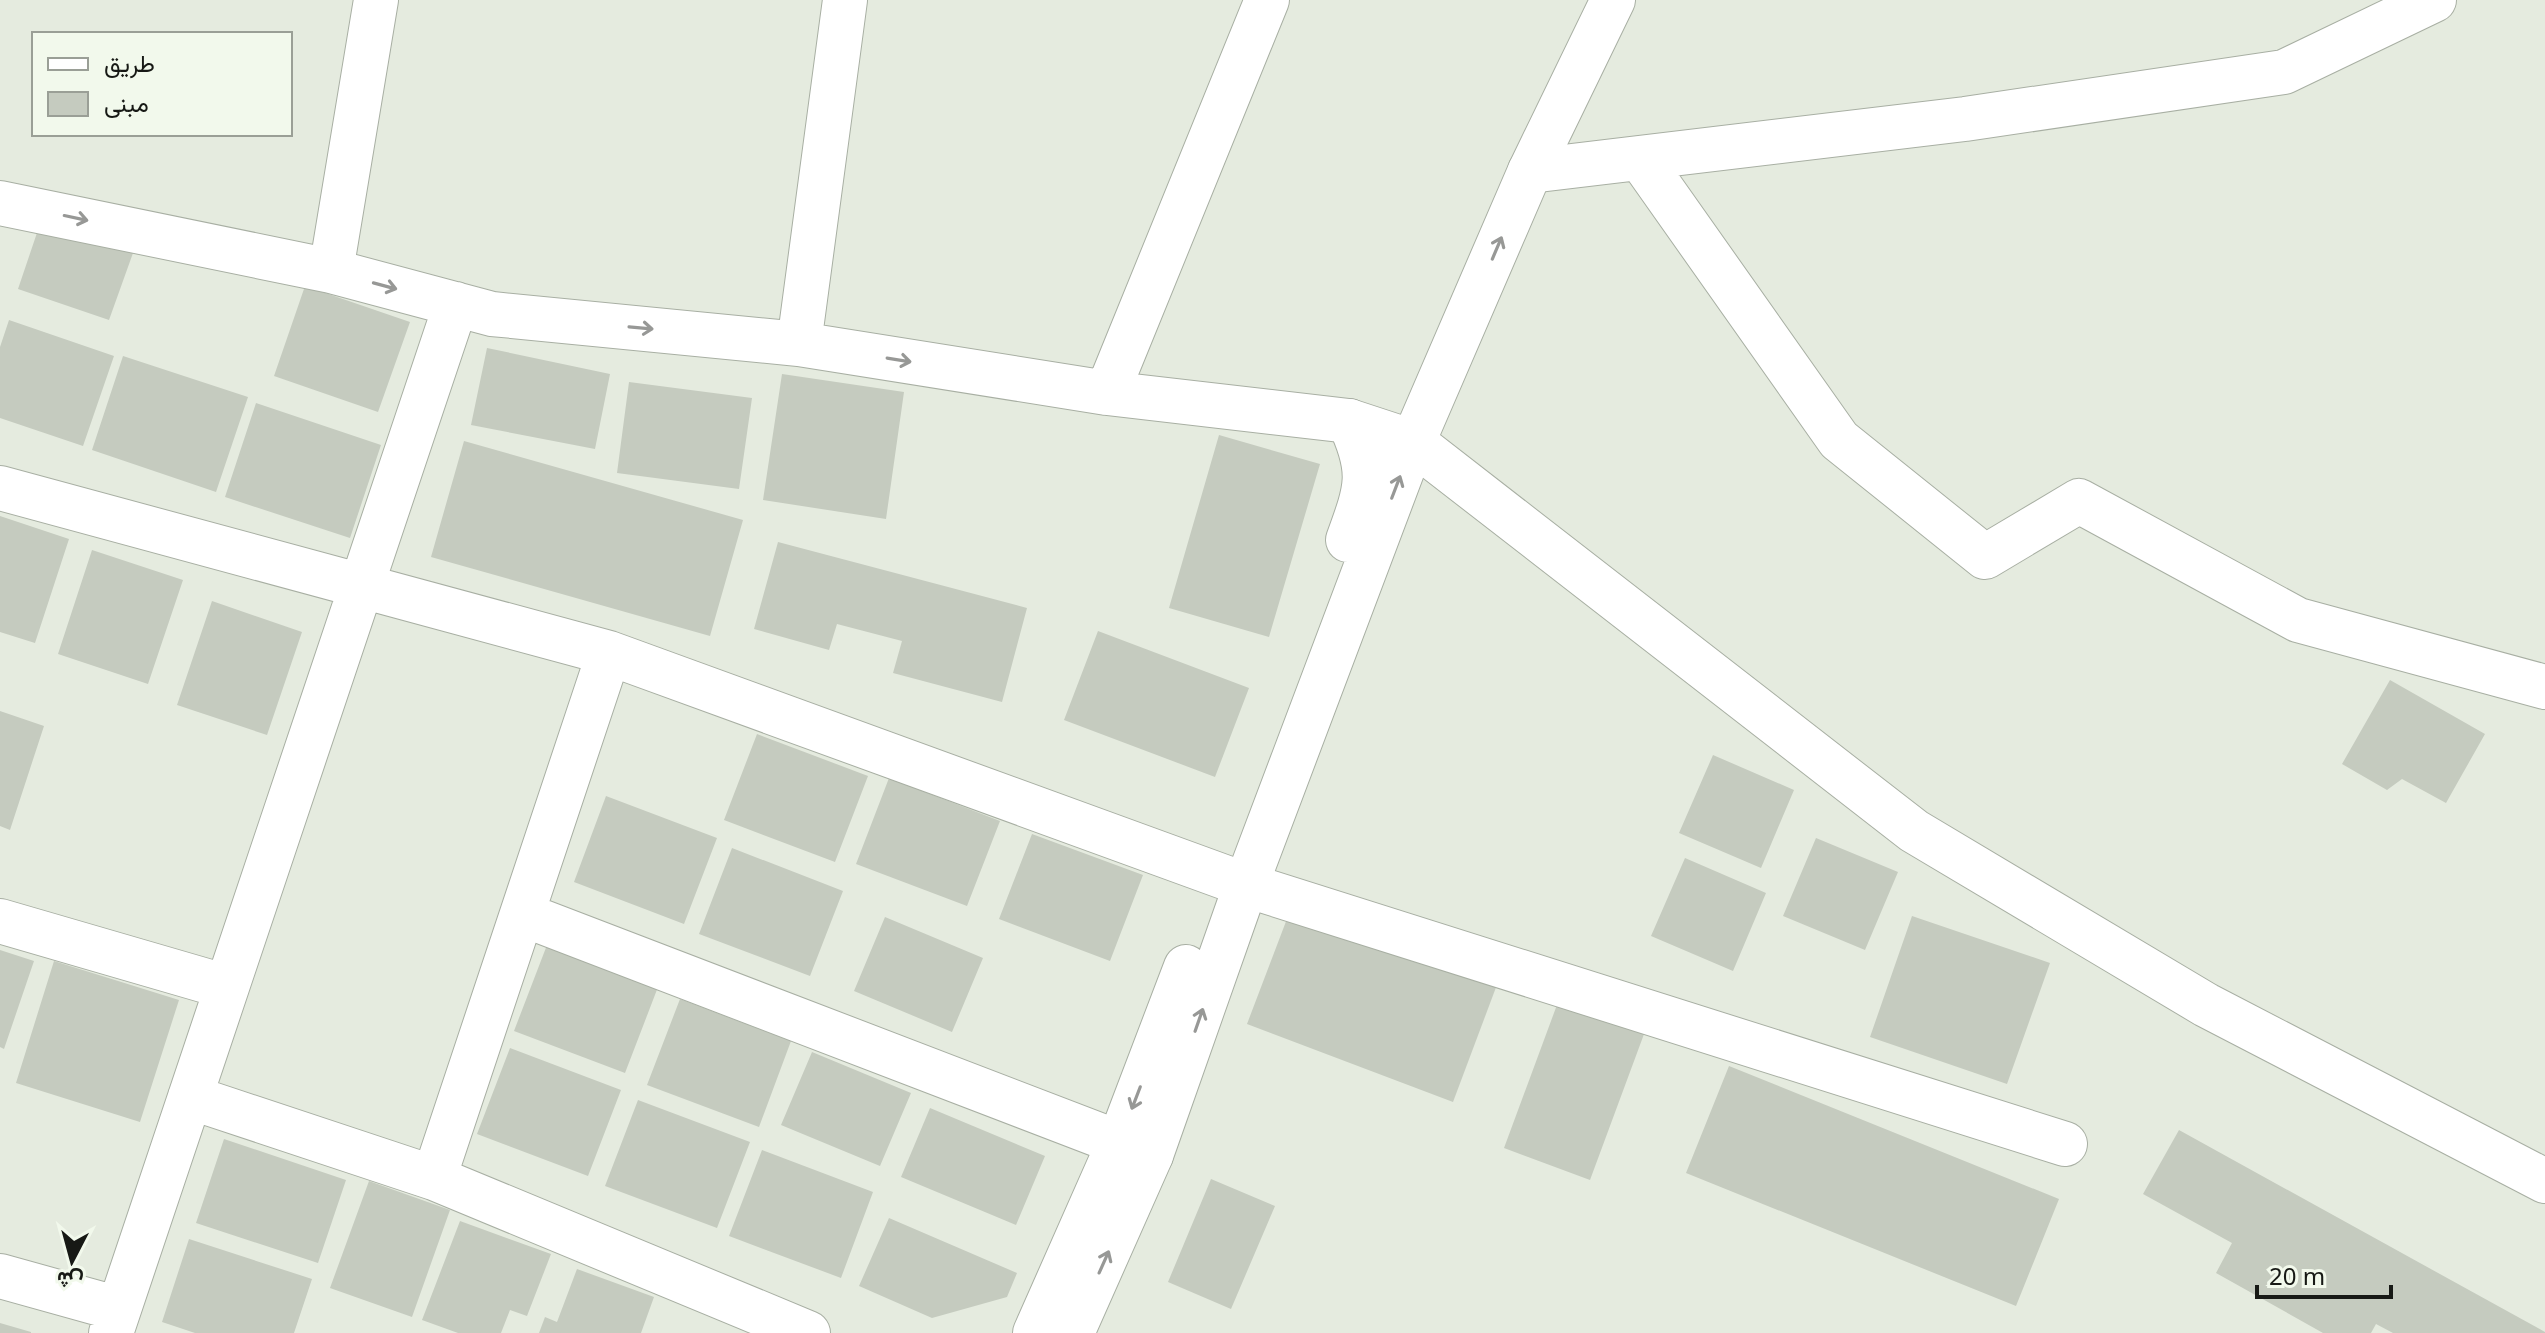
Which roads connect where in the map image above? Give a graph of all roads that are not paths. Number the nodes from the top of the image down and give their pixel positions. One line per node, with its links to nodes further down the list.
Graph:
1 (376, 0): 9 (street)
2 (845, 0): 11 (street)
3 (1267, 0): 12 (street)
4 (1613, 0): 7 (street)
5 (2434, 0): 6 (street)
6 (1640, 158): 7 (street); 18 (street)
7 (1530, 171): 14 (street, one-way to 7)
8 (0, 203): 9 (street, one-way to 9)
9 (331, 271): 10 (street, one-way to 10)
10 (456, 304): 11 (street, one-way to 11); 16 (street)
11 (799, 344): 12 (street, one-way to 12)
12 (1107, 393): 13 (street)
13 (1349, 421): 14 (street); 19 (street)
14 (1413, 442): 19 (street, one-way to 14); 27 (street)
15 (0, 488): 16 (street)
16 (361, 587): 17 (street); 22 (street)
17 (609, 653): 19 (street); 20 (street)
18 (2545, 687)
19 (1234, 880): 24 (street); 25 (street)
20 (522, 914): 25 (street); 26 (street)
21 (0, 921): 22 (street)
22 (227, 987): 23 (street)
23 (190, 1097): 26 (street); 29 (street)
24 (2065, 1144)
25 (1135, 1149): 31 (street); 32 (street, one-way to 25)
26 (434, 1178): 30 (street)
27 (2545, 1181)
28 (0, 1276): 29 (street)
29 (115, 1321)
30 (808, 1333)
31 (1035, 1333)
32 (1072, 1333)

